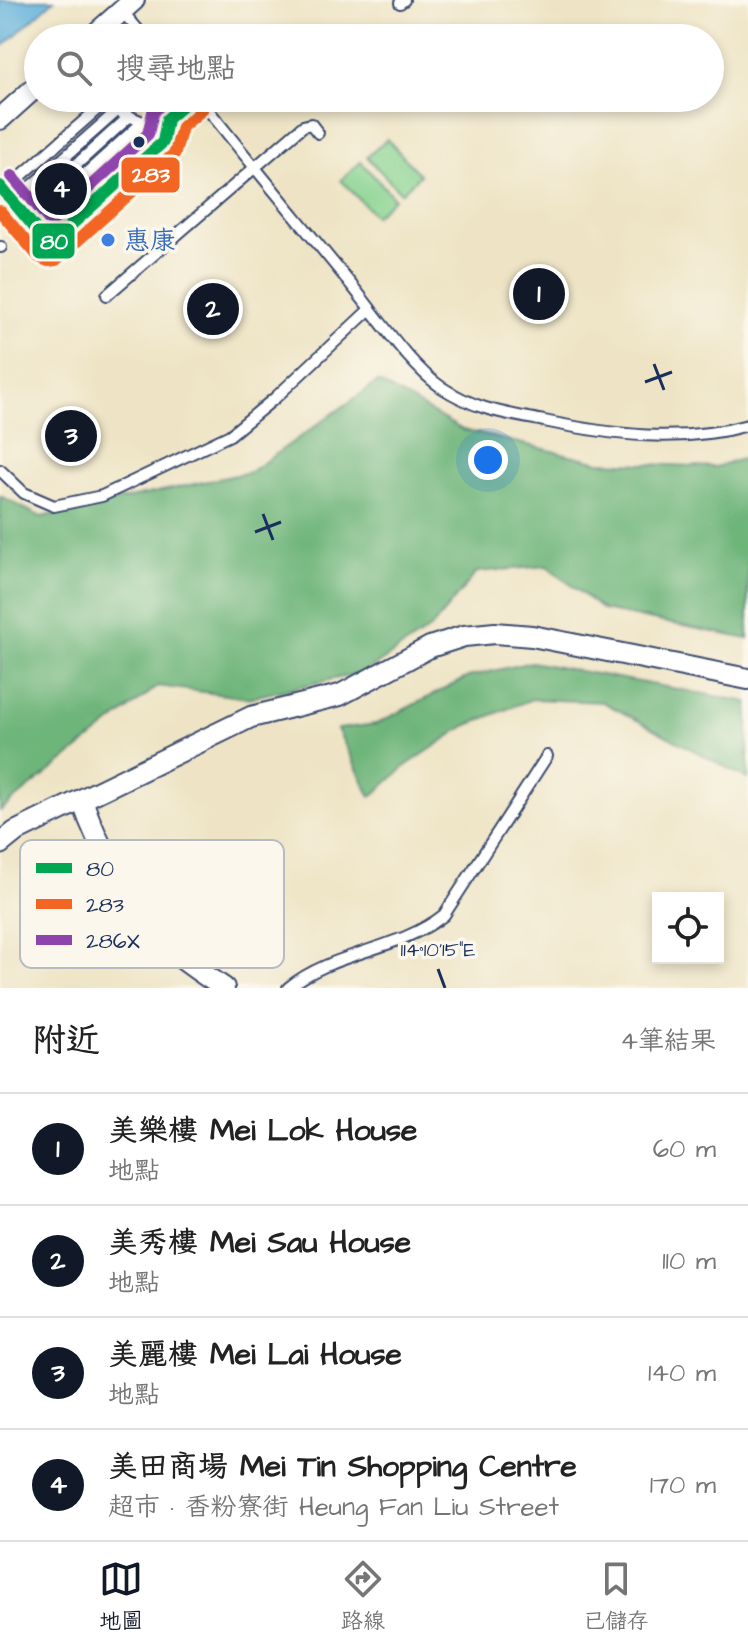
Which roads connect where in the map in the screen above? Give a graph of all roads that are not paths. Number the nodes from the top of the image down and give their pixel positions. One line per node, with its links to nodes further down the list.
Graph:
1 (128, 6): 2 (street); 3 (lane)
2 (107, 24)
3 (138, 24)
4 (24, 98): 11 (street)
5 (94, 112): 16 (lane)
6 (116, 112): 17 (lane)
7 (120, 112): 10 (lane)
8 (175, 112): 12 (lane)
9 (211, 112): 15 (lane)
10 (130, 116): 13 (lane); 18 (lane)
11 (0, 119)
12 (167, 119): 13 (lane); 20 (lane); 20 (lane)
13 (143, 122): 19 (lane)
14 (318, 133): 15 (lane)
15 (257, 168): 21 (lane); 22 (lane)
16 (2, 189): 17 (lane)
17 (14, 202): 18 (lane)
18 (23, 213): 19 (lane)
19 (31, 223): 20 (lane)
20 (39, 232)
21 (107, 295)
22 (370, 309): 23 (lane); 24 (lane)
23 (748, 425)
24 (0, 470)
25 (748, 679): 27 (street)
26 (547, 756): 32 (lane)
27 (82, 800): 28 (street); 29 (street)
28 (100, 840)
29 (0, 844)
30 (196, 968): 31 (street)
31 (224, 988)
32 (288, 988)

